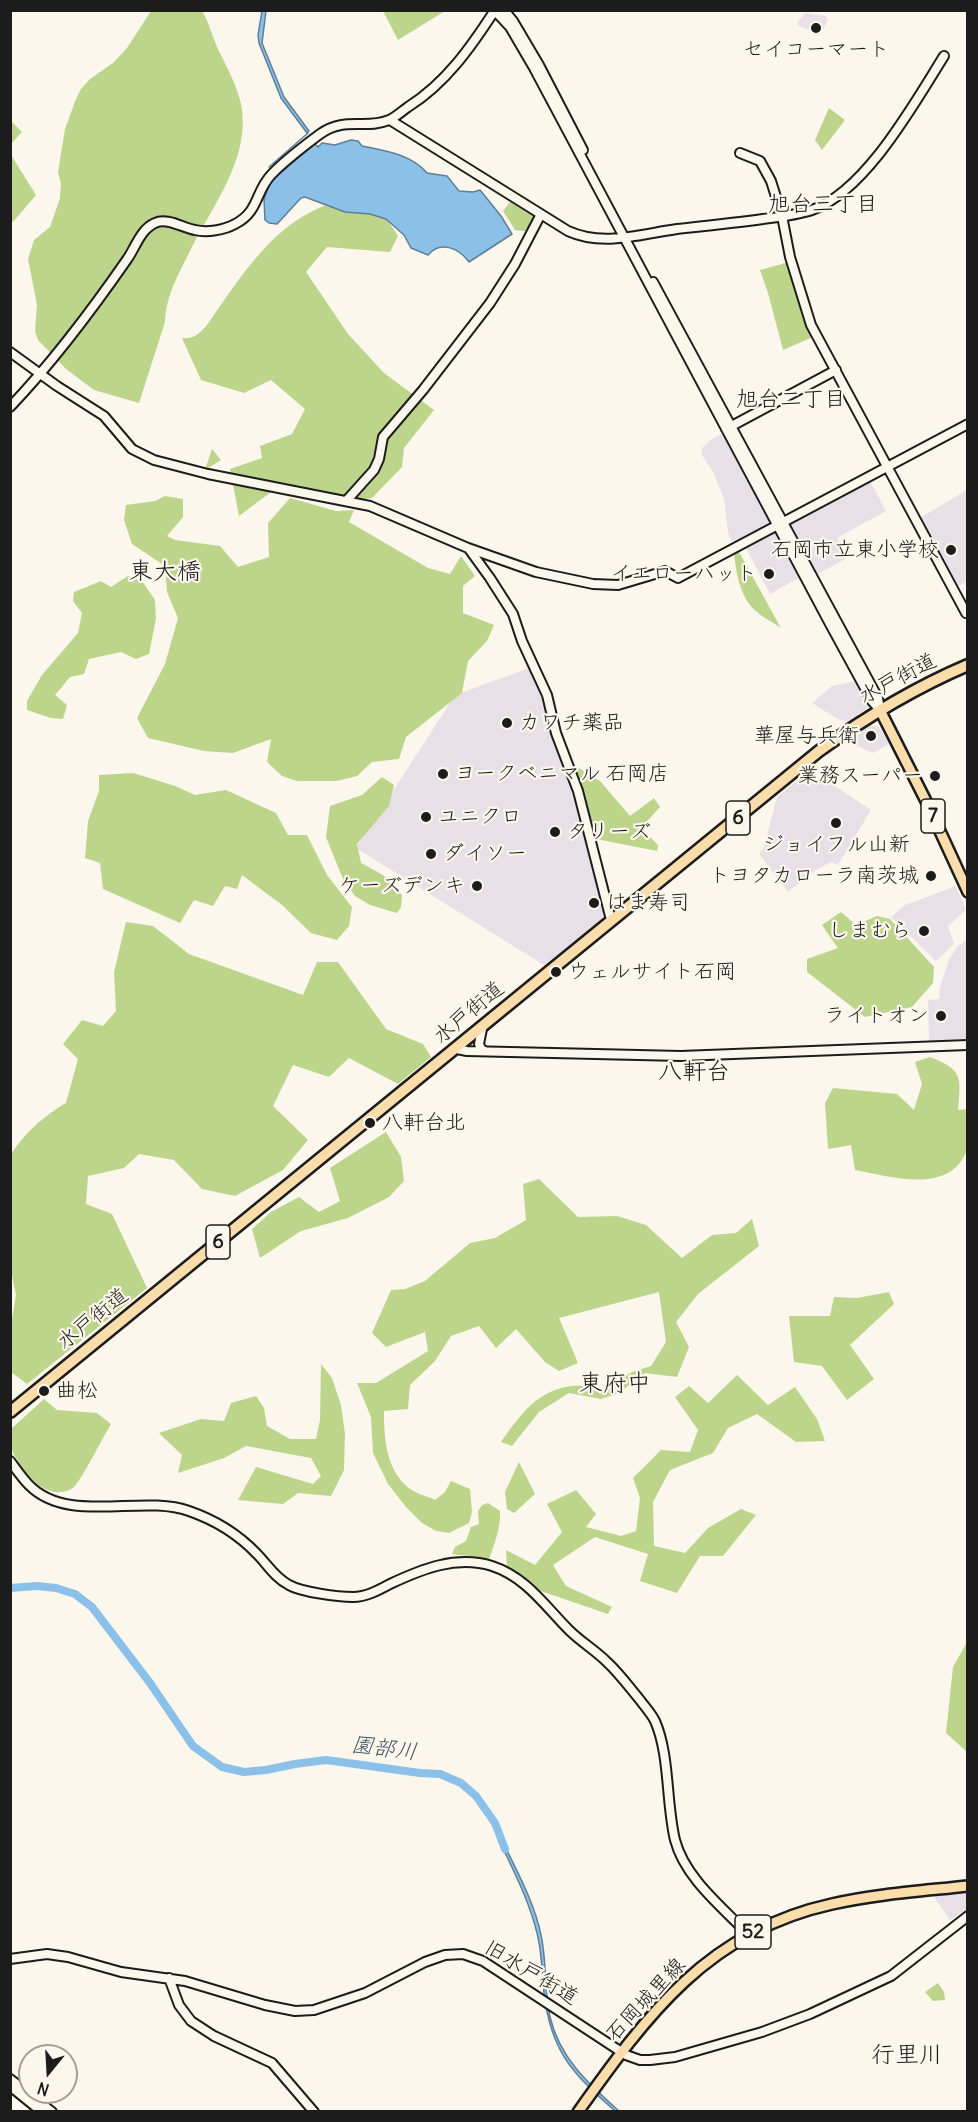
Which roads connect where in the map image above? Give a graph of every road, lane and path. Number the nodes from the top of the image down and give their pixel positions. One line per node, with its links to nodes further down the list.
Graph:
1 (504, 10): 8 (street)
2 (495, 11): 4 (street); 8 (street)
3 (944, 56): 7 (street)
4 (390, 120): 6 (street); 11 (street)
5 (740, 153): 7 (street)
6 (541, 214): 8 (street); 16 (street)
7 (782, 216): 8 (street); 10 (street)
8 (626, 237): 14 (street)
9 (10, 352): 11 (street)
10 (836, 370): 14 (street); 15 (street)
11 (42, 374): 12 (street); 16 (street)
12 (10, 408)
13 (968, 423): 15 (street)
14 (728, 428): 17 (street)
15 (887, 466): 17 (street); 19 (street)
16 (348, 500): 18 (street)
17 (779, 523): 18 (street); 21 (street)
18 (468, 548): 23 (street)
19 (966, 613)
20 (968, 665): 21 (highway, 水戸街道 / 6)
21 (880, 710): 22 (main road, 7); 23 (highway, 水戸街道 / 6)
22 (968, 892)
23 (611, 920): 24 (highway, 水戸街道 / 6)
24 (482, 1029): 26 (highway, 水戸街道 / 6); 27 (street)
25 (968, 1045): 27 (street)
26 (457, 1049): 27 (street); 28 (highway, 水戸街道 / 6)
27 (485, 1052)
28 (10, 1412)
29 (10, 1461): 32 (street)
30 (968, 1886): 32 (main road, 石岡城里線 / 52)
31 (968, 1916): 35 (street, 旧水戸街道)
32 (748, 1935): 35 (main road, 石岡城里線 / 52)
33 (10, 1959): 34 (street, 旧水戸街道)
34 (170, 1978): 35 (street, 旧水戸街道); 40 (street)
35 (621, 2052): 41 (main road, 石岡城里線 / 52)
36 (10, 2079): 39 (street)
37 (10, 2086): 38 (street)
38 (42, 2112)
39 (52, 2112)
40 (314, 2112)
41 (578, 2112)

